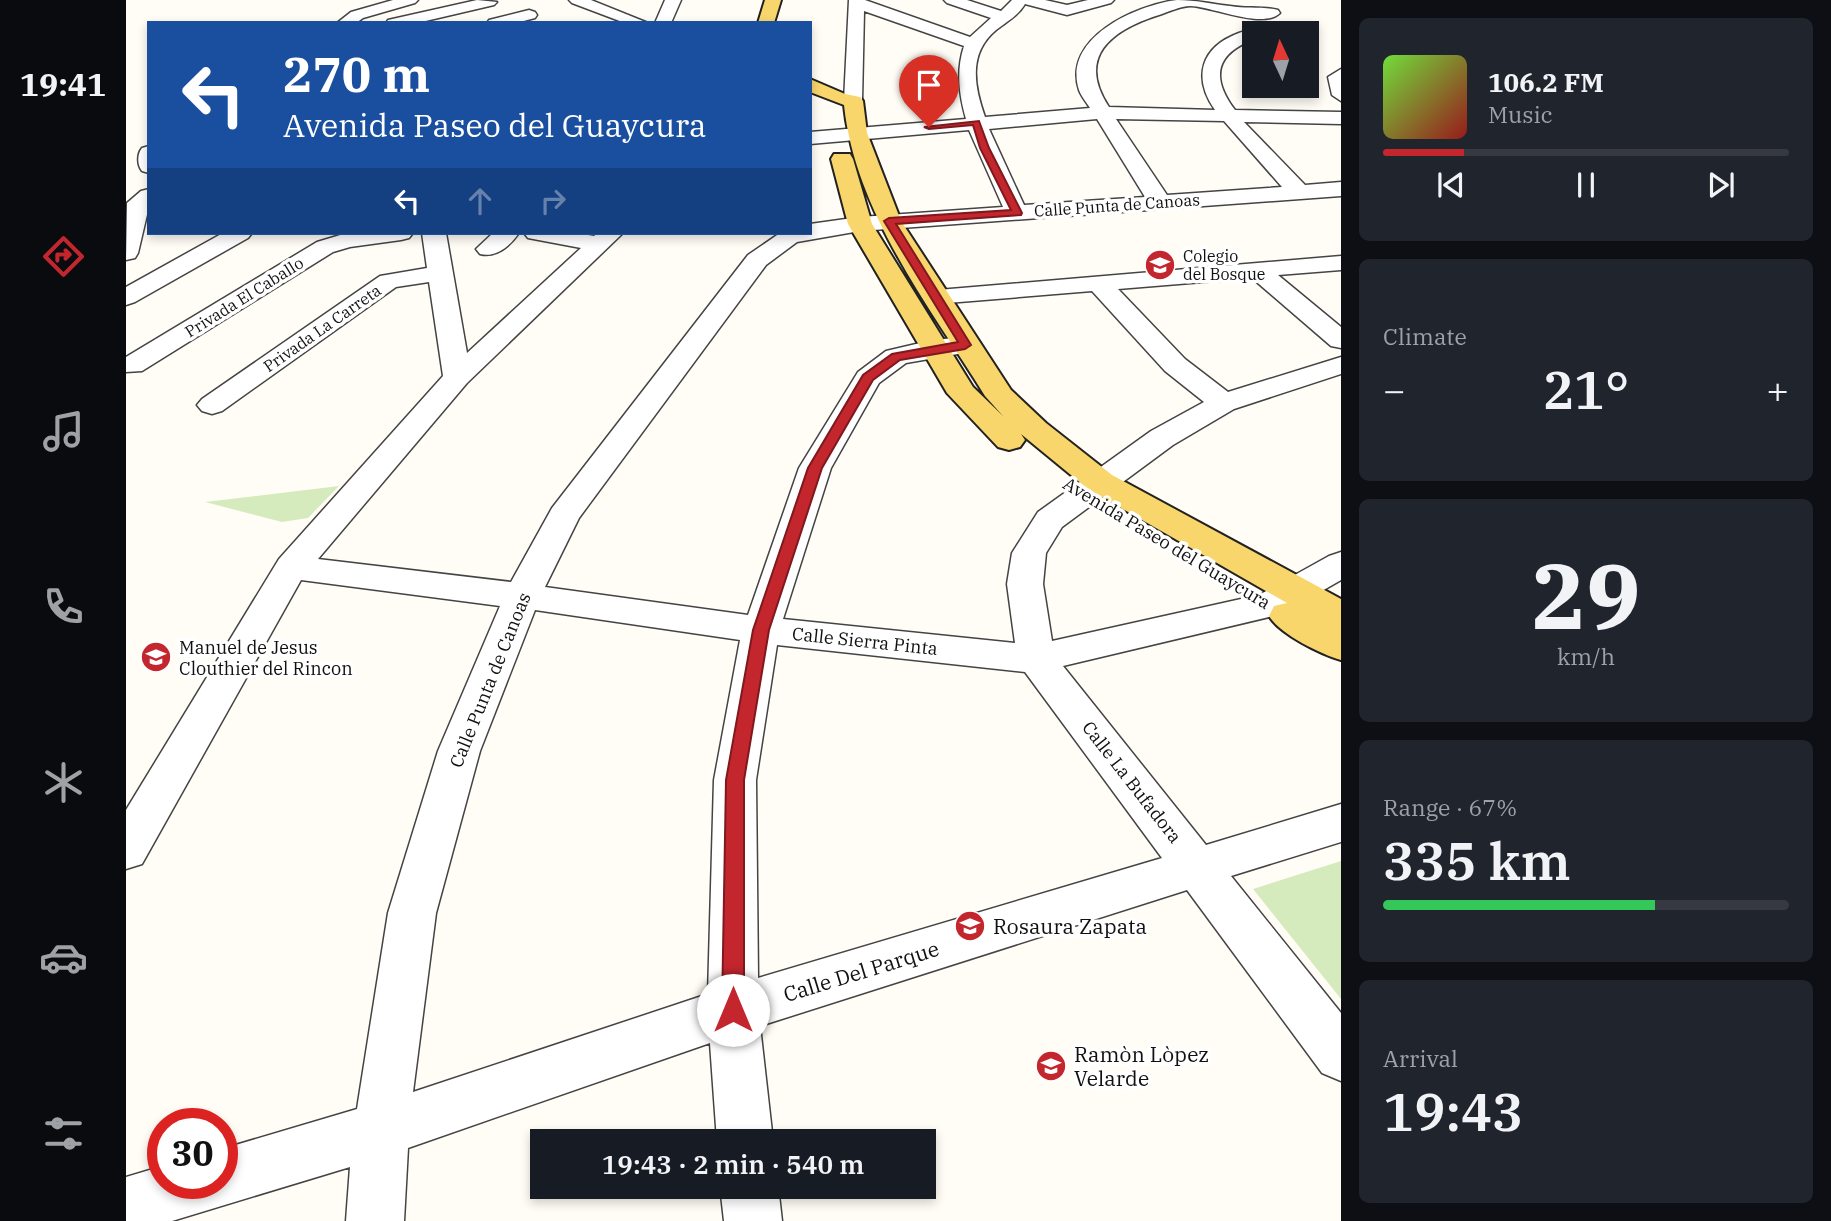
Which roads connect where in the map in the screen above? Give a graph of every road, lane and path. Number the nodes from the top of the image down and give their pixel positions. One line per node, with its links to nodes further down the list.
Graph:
1 (410, 0): 16 (street)
2 (484, 0): 17 (street)
3 (577, 0): 19 (street)
4 (673, 0): 20 (street)
5 (773, 0): 21 (main road)
6 (952, 0): 15 (street)
7 (1020, 0): 15 (street)
8 (1027, 0): 9 (street)
9 (1105, 0)
10 (1186, 0): 13 (street); 29 (street)
11 (1260, 0): 13 (street)
12 (857, 2): 24 (street); 28 (street)
13 (1272, 13): 22 (street)
14 (530, 15): 18 (street)
15 (1004, 17): 24 (street)
16 (348, 21)
17 (403, 21)
18 (504, 21)
19 (635, 21)
20 (664, 21)
21 (767, 21)
22 (1274, 21)
23 (1242, 38): 30 (street)
24 (973, 44): 32 (street)
25 (1341, 74): 27 (street)
26 (812, 86): 28 (main road)
27 (1341, 95)
28 (848, 97): 33 (main road, Avenida Paseo del Guaycura)
29 (1102, 113): 30 (street); 32 (street); 37 (street)
30 (1229, 115): 31 (street); 35 (street)
31 (1341, 118)
32 (976, 122): 33 (street); 38 (street)
33 (834, 135): 39 (main road, Avenida Paseo del Guaycura)
34 (1341, 189): 35 (street, Calle Punta de Canoas)
35 (1299, 192): 37 (street, Calle Punta de Canoas)
36 (147, 198): 49 (street)
37 (1160, 202): 38 (street, Calle Punta de Canoas)
38 (1017, 213): 39 (street, Calle Punta de Canoas)
39 (875, 223): 40 (street, Calle Punta de Canoas); 54 (main road, Avenida Paseo del Guaycura); 57 (main road, Avenida Paseo del Guaycura)
40 (812, 231)
41 (236, 235): 55 (street)
42 (385, 235): 58 (street, Privada El Caballo)
43 (434, 235): 52 (street)
44 (505, 235): 48 (street)
45 (564, 235): 47 (street)
46 (797, 235): 66 (street, Calle Punta de Canoas)
47 (606, 238): 60 (street)
48 (488, 249)
49 (126, 253)
50 (1341, 263): 51 (street)
51 (1257, 269): 53 (street); 56 (street)
52 (440, 273): 60 (street); 62 (street, Privada La Carreta)
53 (1099, 283): 54 (street); 61 (street)
54 (934, 296): 57 (main road, Avenida Paseo del Guaycura)
55 (126, 297)
56 (1341, 340)
57 (949, 347): 63 (main road, Avenida Paseo del Guaycura); 69 (street)
58 (132, 365)
59 (1341, 365): 61 (street, Calle La Bufadora)
60 (457, 377): 65 (street)
61 (1224, 403): 63 (street, Calle La Bufadora)
62 (212, 405)
63 (1091, 488): 67 (main road, Avenida Paseo del Guaycura); 71 (street, Calle La Bufadora)
64 (1341, 564): 67 (street, Calle Sierra Pinta)
65 (291, 567): 66 (street, Calle Sierra Pinta); 73 (street)
66 (522, 596): 69 (street, Calle Sierra Pinta); 78 (street, Calle Punta de Canoas)
67 (1283, 598): 68 (main road, Avenida Paseo del Guaycura); 70 (main road, Avenida Paseo del Guaycura); 71 (street, Calle Sierra Pinta)
68 (1341, 616)
69 (761, 630): 71 (street, Calle Sierra Pinta); 75 (street)
70 (1341, 646)
71 (1036, 660): 74 (street, Calle La Bufadora)
72 (1341, 823): 74 (street, Calle Del Parque)
73 (126, 850)
74 (1199, 868): 75 (street, Calle Del Parque); 76 (street, Calle La Bufadora)
75 (733, 1010): 77 (street); 78 (street, Calle Del Parque)
76 (1341, 1055)
77 (744, 1129)
78 (380, 1130): 79 (street, Calle Del Parque); 83 (street, Calle Punta de Canoas)
79 (238, 1172)
80 (150, 1199): 82 (street)
81 (750, 1199): 84 (street)
82 (126, 1206)
83 (375, 1221)
84 (753, 1221)

